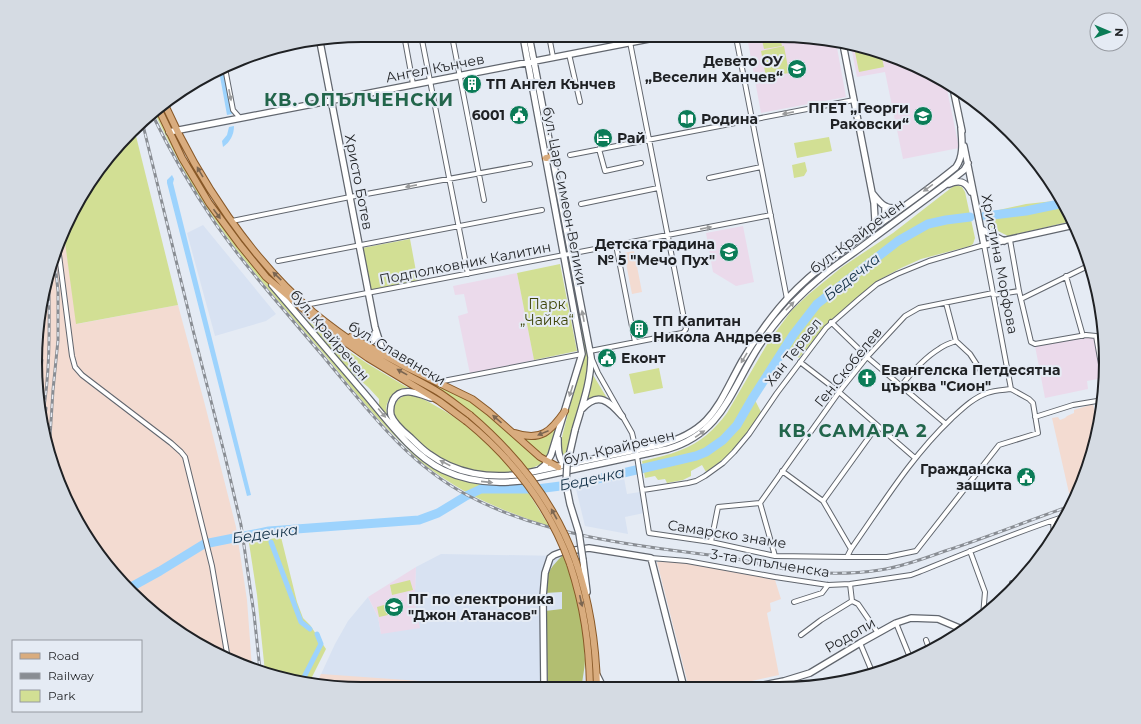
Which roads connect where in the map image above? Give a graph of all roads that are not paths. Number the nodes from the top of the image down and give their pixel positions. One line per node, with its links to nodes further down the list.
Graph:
1 (405, 42): 18 (street)
2 (422, 42): 17 (street)
3 (453, 42): 16 (street)
4 (525, 42): 14 (main road, бул. Цар Симеон Велики)
5 (529, 42): 14 (main road, бул. Цар Симеон Велики)
6 (550, 42): 13 (street)
7 (618, 42): 12 (main road, Ангел Кънчев)
8 (631, 42): 30 (street)
9 (737, 42): 26 (street)
10 (321, 45): 20 (main road, Христо Ботев)
11 (844, 49): 21 (main road)
12 (569, 54): 13 (main road, Ангел Кънчев); 22 (street)
13 (553, 57): 14 (main road, Ангел Кънчев)
14 (531, 62): 16 (main road, Ангел Кънчев); 33 (main road, бул. Цар Симеон Велики); 34 (main road, бул. Цар Симеон Велики)
15 (226, 72): 25 (street, one-way to 25)
16 (460, 75): 17 (main road, Ангел Кънчев); 41 (street)
17 (430, 81): 18 (main road, Ангел Кънчев); 43 (street)
18 (413, 84): 20 (main road, Ангел Кънчев)
19 (954, 94): 27 (main road, Христина Морфова)
20 (332, 100): 25 (main road, Ангел Кънчев); 48 (main road, Христо Ботев)
21 (854, 100): 26 (street, one-way to 26); 47 (main road)
22 (580, 102)
23 (166, 109): 28 (main road, бул. Славянски)
24 (160, 113): 29 (main road, бул. Славянски)
25 (240, 118): 28 (main road, Ангел Кънчев)
26 (752, 120): 30 (street); 38 (street)
27 (961, 128): 36 (main road, Христина Морфова); 39 (main road, бул. Крайречен)
28 (177, 130): 29 (main road, Ангел Кънчев); 59 (main road, бул. Славянски, one-way to 28)
29 (169, 132): 77 (main road, бул. Славянски, one-way to 77)
30 (649, 140): 31 (street); 46 (street)
31 (599, 149): 32 (street); 35 (street)
32 (570, 155)
33 (552, 157): 34 (main road); 70 (main road, бул. Цар Симеон Велики)
34 (546, 158): 71 (main road, бул. Цар Симеон Велики)
35 (641, 163)
36 (968, 163): 40 (main road, бул. Крайречен); 42 (main road, Христина Морфова)
37 (530, 164): 41 (street)
38 (761, 167): 44 (street); 57 (street)
39 (954, 169): 40 (main road); 53 (main road, бул. Крайречен, one-way to 53)
40 (964, 170): 42 (main road); 45 (main road, бул. Крайречен)
41 (479, 173): 43 (street); 50 (street)
42 (970, 175): 49 (main road, Христина Морфова)
43 (449, 178): 48 (street, one-way to 48); 60 (street)
44 (709, 178)
45 (946, 186): 49 (main road); 55 (main road, бул. Крайречен)
46 (658, 188): 51 (street); 64 (street)
47 (872, 193): 52 (main road); 56 (main road)
48 (350, 197): 59 (street); 68 (main road, Христо Ботев)
49 (974, 197): 62 (main road, Христина Морфова)
50 (484, 200)
51 (581, 204)
52 (885, 206): 53 (main road); 58 (main road)
53 (903, 207): 58 (main road, бул. Крайречен)
54 (542, 210): 60 (street)
55 (907, 213): 58 (main road); 65 (main road, бул. Крайречен)
56 (875, 214): 58 (main road); 63 (main road)
57 (770, 216): 64 (street, Подполковник Калитин, one-way to 57); 82 (street)
58 (884, 220): 63 (main road, бул. Крайречен); 65 (main road)
59 (232, 221): 84 (main road, бул. Славянски, one-way to 59)
60 (459, 226): 68 (street); 75 (street)
61 (1069, 226): 66 (main road, Хан Тервел)
62 (980, 228): 66 (main road); 69 (main road, Христина Морфова)
63 (873, 229): 82 (main road, бул. Крайречен)
64 (668, 235): 67 (street, Подполковник Калитин); 90 (street)
65 (875, 237): 116 (main road, бул. Крайречен, one-way to 65)
66 (1007, 241): 69 (main road, Хан Тервел); 78 (street)
67 (616, 245): 70 (street, Подполковник Калитин); 90 (street)
68 (359, 246): 73 (street); 79 (main road, Христо Ботев)
69 (984, 246): 80 (street, Христина Морфова); 85 (street, Хан Тервел)
70 (571, 254): 71 (street, Подполковник Калитин); 94 (main road, бул. Цар Симеон Велики, one-way to 70)
71 (564, 255): 75 (street, Подполковник Калитин); 95 (main road, бул. Цар Симеон Велики)
72 (59, 258): 150 (street)
73 (278, 262)
74 (1084, 267): 76 (street)
75 (468, 274): 79 (street, Подполковник Калитин)
76 (1066, 276): 81 (street); 88 (street)
77 (266, 277): 104 (main road, бул. Славянски); 120 (main road, бул. Крайречен, one-way to 120)
78 (1020, 291): 80 (street, Ген.Скобелев); 81 (street)
79 (368, 293): 84 (street, Подполковник Калитин); 87 (main road, Христо Ботев)
80 (993, 294): 83 (street, Ген.Скобелев); 102 (street, Христина Морфова)
81 (1021, 298): 88 (street)
82 (787, 299): 115 (main road, бул. Крайречен, one-way to 115)
83 (946, 303): 89 (street); 97 (street, Ген.Скобелев)
84 (305, 305): 86 (main road, бул. Славянски)
85 (831, 322): 97 (street); 98 (street, Хан Тервел)
86 (328, 324): 92 (main road); 110 (main road, бул. Славянски, one-way to 86)
87 (375, 327): 92 (main road); 96 (main road, Христо Ботев)
88 (1083, 336): 91 (street)
89 (956, 341): 99 (street); 101 (street)
90 (635, 342): 94 (street)
91 (1097, 342): 93 (street)
92 (366, 344): 96 (main road)
93 (1098, 350)
94 (590, 352): 107 (main road, бул. Цар Симеон Велики); 108 (street, бул. Цар Симеон Велики)
95 (582, 354): 100 (street); 106 (main road, бул. Цар Симеон Велики, one-way to 106)
96 (385, 355): 100 (main road)
97 (866, 357): 101 (street); 103 (street, Ген.Скобелев)
98 (800, 362): 103 (street); 123 (street, Хан Тервел)
99 (981, 371)
100 (438, 382): 114 (main road, one-way to 100)
101 (901, 386): 111 (street)
102 (1011, 389): 109 (street); 111 (street)
103 (839, 392): 112 (street); 122 (street, Ген.Скобелев)
104 (439, 401): 110 (main road, бул. Славянски); 121 (main road, бул. Крайречен, one-way to 104)
105 (1096, 401): 109 (street)
106 (564, 411): 113 (main road, бул. Цар Симеон Велики); 114 (main road, one-way to 114)
107 (580, 411): 108 (main road); 141 (main road, бул. Цар Симеон Велики, bridge)
108 (622, 416): 115 (street, бул. Цар Симеон Велики)
109 (1035, 417): 134 (street, Самарско знаме)
110 (468, 418): 136 (main road, бул. Славянски, bridge)
111 (946, 424): 117 (street)
112 (877, 426): 117 (street); 124 (street)
113 (558, 428): 118 (main road, бул. Цар Симеон Велики); 119 (main road)
114 (512, 432): 118 (main road)
115 (636, 450): 116 (street, бул. Цар Симеон Велики); 119 (main road, бул. Крайречен)
116 (637, 456): 120 (main road, бул. Крайречен); 123 (street, бул. Цар Симеон Велики)
117 (915, 458): 131 (street)
118 (548, 462): 119 (main road); 121 (main road)
119 (561, 466): 120 (main road); 121 (main road, бул. Крайречен)
120 (573, 470)
121 (537, 471)
122 (782, 471): 124 (street); 125 (street, Ген.Скобелев)
123 (642, 490): 129 (street, бул. Цар Симеон Велики)
124 (824, 501): 131 (street)
125 (760, 503): 130 (street); 133 (street)
126 (1058, 519): 127 (street, 3-та Опълченска)
127 (1053, 521): 128 (street); 132 (street, 3-та Опълченска)
128 (1053, 526)
129 (649, 533): 130 (street, Самарско знаме)
130 (711, 542): 133 (street, Самарско знаме)
131 (851, 549): 134 (street)
132 (970, 551): 137 (street, 3-та Опълченска); 142 (street)
133 (775, 556): 134 (street, Самарско знаме)
134 (847, 557)
135 (651, 558): 138 (street, 3-та Опълченска); 154 (main road); 158 (main road)
136 (573, 563): 141 (main road); 153 (main road, one-way to 153)
137 (850, 584): 138 (street, 3-та Опълченска); 139 (street)
138 (828, 585): 140 (street)
139 (852, 601): 145 (street); 146 (street)
140 (794, 602)
141 (589, 604): 153 (main road)
142 (983, 608)
143 (896, 623): 144 (main road, Родопи); 145 (main road, Родопи); 151 (street)
144 (958, 627)
145 (878, 633): 148 (main road, Родопи)
146 (801, 634)
147 (926, 640): 149 (street)
148 (860, 643): 152 (street); 159 (main road, Родопи)
149 (928, 645)
150 (227, 652)
151 (909, 655)
152 (871, 668)
153 (593, 674): 155 (main road); 156 (main road); 157 (main road)
154 (544, 682)
155 (591, 682)
156 (595, 682)
157 (599, 682)
158 (682, 682)
159 (780, 682)

